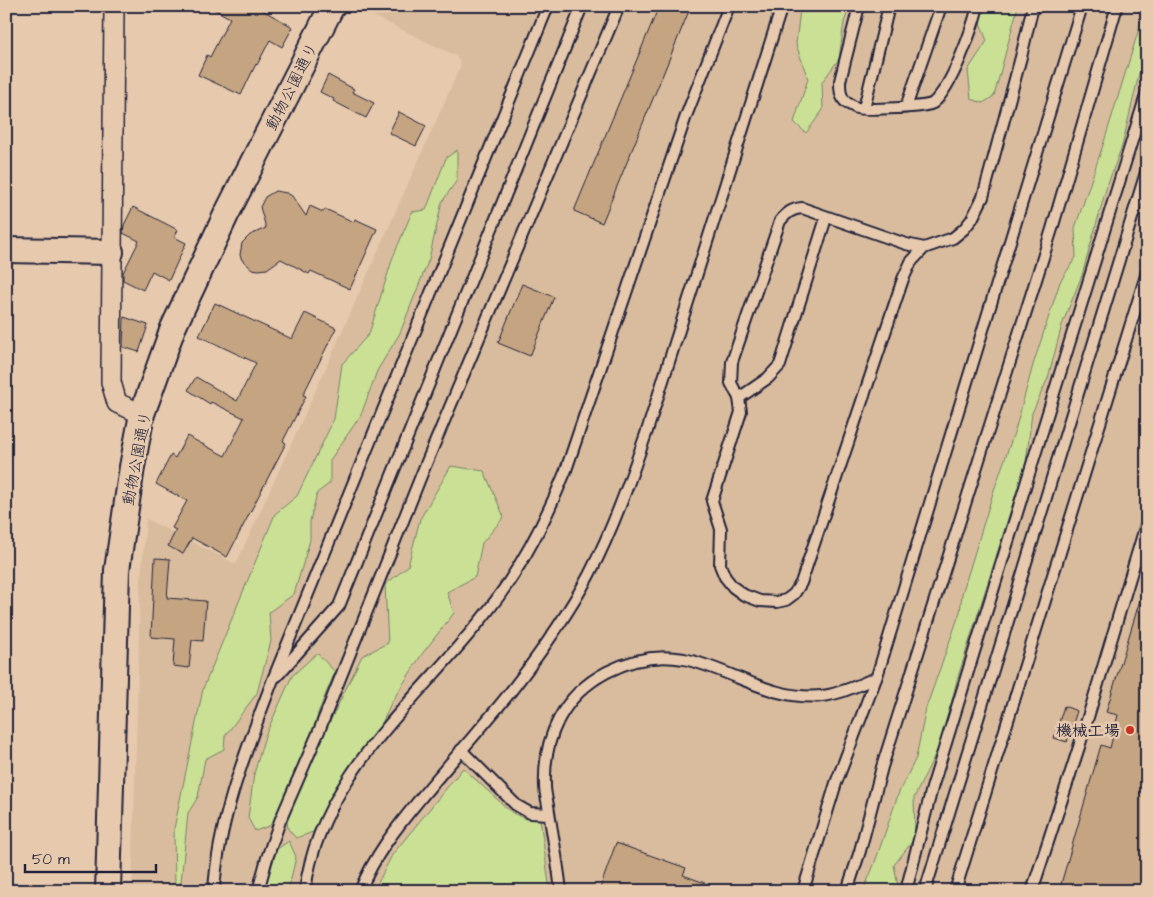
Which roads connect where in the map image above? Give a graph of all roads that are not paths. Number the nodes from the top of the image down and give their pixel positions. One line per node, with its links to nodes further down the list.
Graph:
1 (114, 6): 22 (street)
2 (332, 6): 25 (street, 動物公園通り)
3 (548, 6): 28 (lane)
4 (582, 6): 28 (lane)
5 (620, 6): 33 (lane)
6 (729, 6): 34 (lane)
7 (782, 6): 29 (lane)
8 (859, 6): 16 (lane)
9 (889, 6): 16 (lane)
10 (941, 6): 17 (lane)
11 (978, 6): 17 (lane)
12 (1033, 6): 20 (lane)
13 (1082, 6): 27 (lane)
14 (1117, 6): 38 (lane)
15 (1147, 92): 39 (lane)
16 (864, 108): 17 (lane)
17 (906, 108)
18 (1147, 169): 40 (lane)
19 (826, 218): 20 (lane); 24 (lane); 24 (lane)
20 (924, 248): 24 (lane)
21 (6, 250): 22 (street)
22 (111, 252): 25 (street)
23 (1147, 272): 41 (lane)
24 (739, 398)
25 (142, 414): 31 (street, 動物公園通り)
26 (1147, 521): 42 (lane)
27 (876, 678): 30 (lane); 37 (lane)
28 (272, 682): 32 (lane)
29 (461, 750): 30 (lane); 35 (lane)
30 (549, 814): 36 (lane)
31 (108, 891)
32 (214, 891)
33 (258, 891)
34 (305, 891)
35 (360, 891)
36 (561, 891)
37 (803, 891)
38 (847, 891)
39 (906, 891)
40 (925, 891)
41 (956, 891)
42 (1032, 891)

